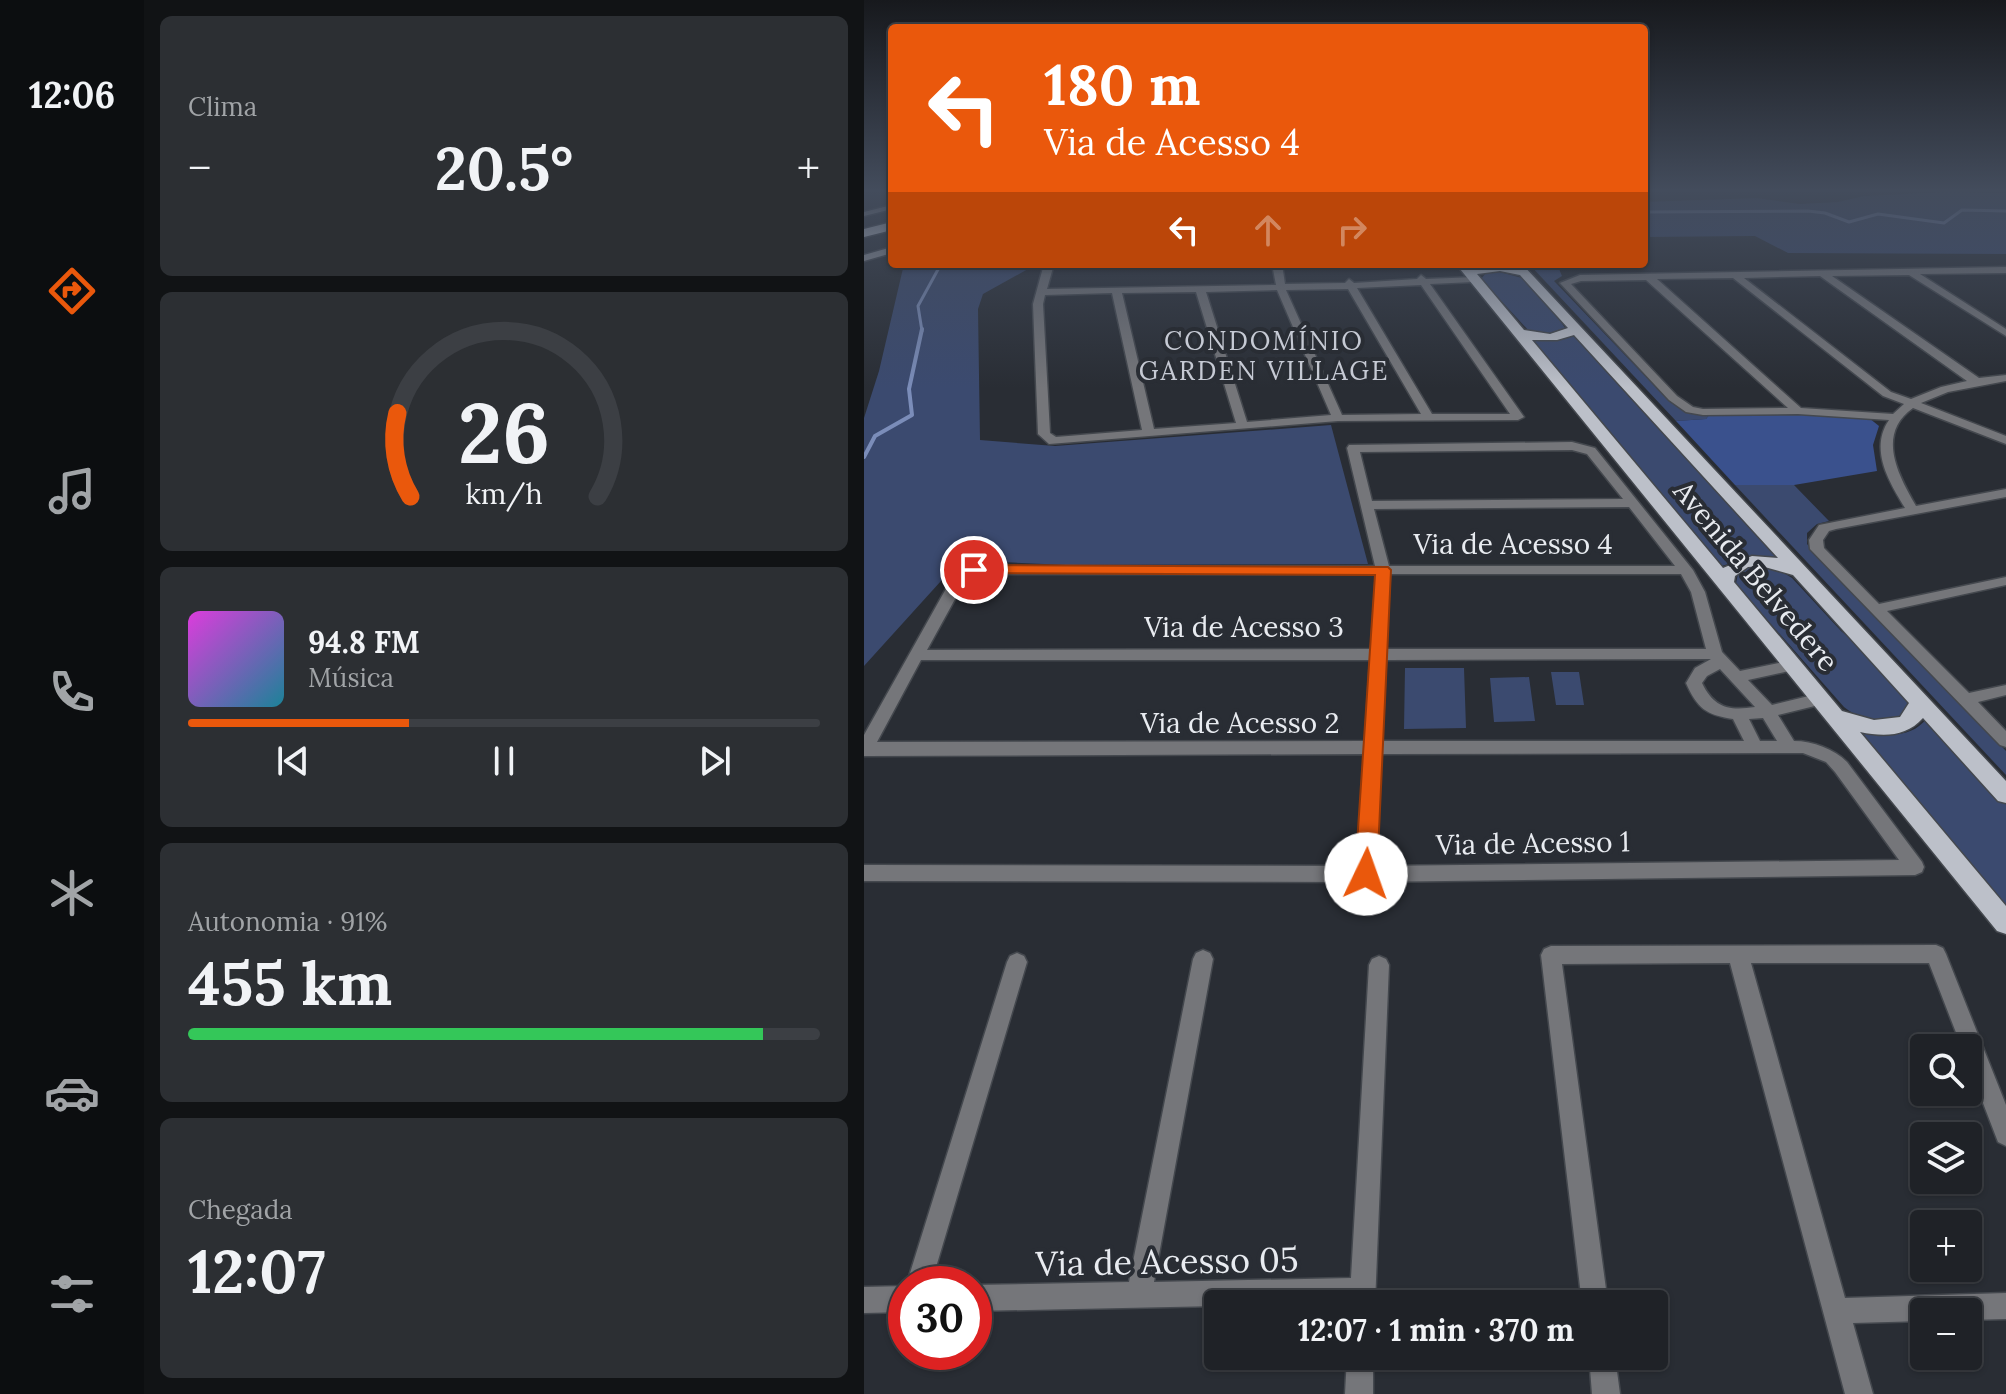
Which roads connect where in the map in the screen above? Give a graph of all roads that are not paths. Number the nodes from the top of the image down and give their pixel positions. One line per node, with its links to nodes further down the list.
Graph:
1 (1048, 268): 16 (street)
2 (1278, 268): 13 (street)
3 (1520, 268): 6 (main road); 17 (main road, Avenida Belvedere)
4 (2001, 270): 5 (street); 9 (street)
5 (1910, 272): 7 (street); 19 (street)
6 (1461, 274): 11 (street); 18 (main road, Avenida Belvedere)
7 (1823, 274): 8 (street); 21 (street)
8 (1735, 275): 10 (street); 22 (street)
9 (2006, 276)
10 (1649, 277): 23 (street); 23 (street)
11 (1423, 281): 12 (street); 26 (street)
12 (1350, 284): 13 (street); 26 (street)
13 (1280, 286): 14 (street); 25 (street)
14 (1200, 289): 15 (street); 27 (street)
15 (1116, 290): 16 (street); 28 (street)
16 (1042, 292): 28 (street)
17 (1577, 327): 18 (main road); 36 (main road, Avenida Belvedere)
18 (1519, 333): 38 (main road, Avenida Belvedere)
19 (2006, 333)
20 (2006, 378): 21 (street)
21 (1975, 381): 22 (street)
22 (1910, 404): 24 (street); 29 (street)
23 (1798, 411): 24 (street)
24 (1893, 417): 33 (street)
25 (1338, 418): 26 (street); 27 (street)
26 (1429, 418)
27 (1243, 426): 28 (street)
28 (1149, 434)
29 (2006, 440)
30 (2006, 493): 33 (street)
31 (1632, 503): 32 (street); 32 (street); 35 (street)
32 (1367, 505): 34 (street)
33 (1913, 511): 39 (street)
34 (1383, 570): 35 (street, Via de Acesso 4); 40 (street); 41 (street, Via de Acesso 4)
35 (1686, 570): 42 (street)
36 (1801, 573): 38 (main road); 48 (main road, Avenida Belvedere)
37 (2006, 581): 39 (street)
38 (1725, 583): 43 (main road, Avenida Belvedere)
39 (1876, 609): 47 (street)
40 (1378, 652): 41 (street, Via de Acesso 3); 42 (street, Via de Acesso 3); 56 (street)
41 (918, 655): 55 (street)
42 (1719, 658): 44 (street); 51 (street)
43 (1793, 665): 44 (street); 46 (main road, Avenida Belvedere)
44 (1739, 677): 49 (street)
45 (2006, 690): 47 (street)
46 (1821, 699): 49 (street); 50 (main road, Avenida Belvedere)
47 (1965, 700): 52 (street)
48 (1920, 702): 50 (main road); 57 (main road, Avenida Belvedere)
49 (1767, 710): 51 (street); 53 (street)
50 (1836, 716): 60 (main road, Avenida Belvedere)
51 (1740, 717): 54 (street)
52 (2006, 741)
53 (1797, 746): 54 (street, Via de Acesso 2); 59 (street, Via de Acesso 1)
54 (1755, 747): 56 (street, Via de Acesso 2)
55 (866, 749): 56 (street, Via de Acesso 2)
56 (1373, 749): 59 (street)
57 (2006, 795)
58 (864, 873): 59 (street, Via de Acesso 1)
59 (1366, 874)
60 (2006, 924)
61 (1738, 954): 65 (street); 68 (street); 75 (street)
62 (1203, 959): 69 (street)
63 (1017, 962): 66 (street)
64 (1379, 965): 67 (street)
65 (2006, 1134)
66 (924, 1266)
67 (1362, 1290)
68 (1593, 1290)
69 (1139, 1295): 70 (street, Via de Acesso 05); 71 (street, Via de Acesso 05)
70 (1204, 1296)
71 (992, 1298)
72 (888, 1299): 73 (street)
73 (864, 1300)
74 (2006, 1306): 75 (street)
75 (1837, 1311): 80 (street)
76 (1360, 1370): 78 (street)
77 (1603, 1370): 79 (street)
78 (1359, 1394)
79 (1606, 1394)
80 (1859, 1394)

